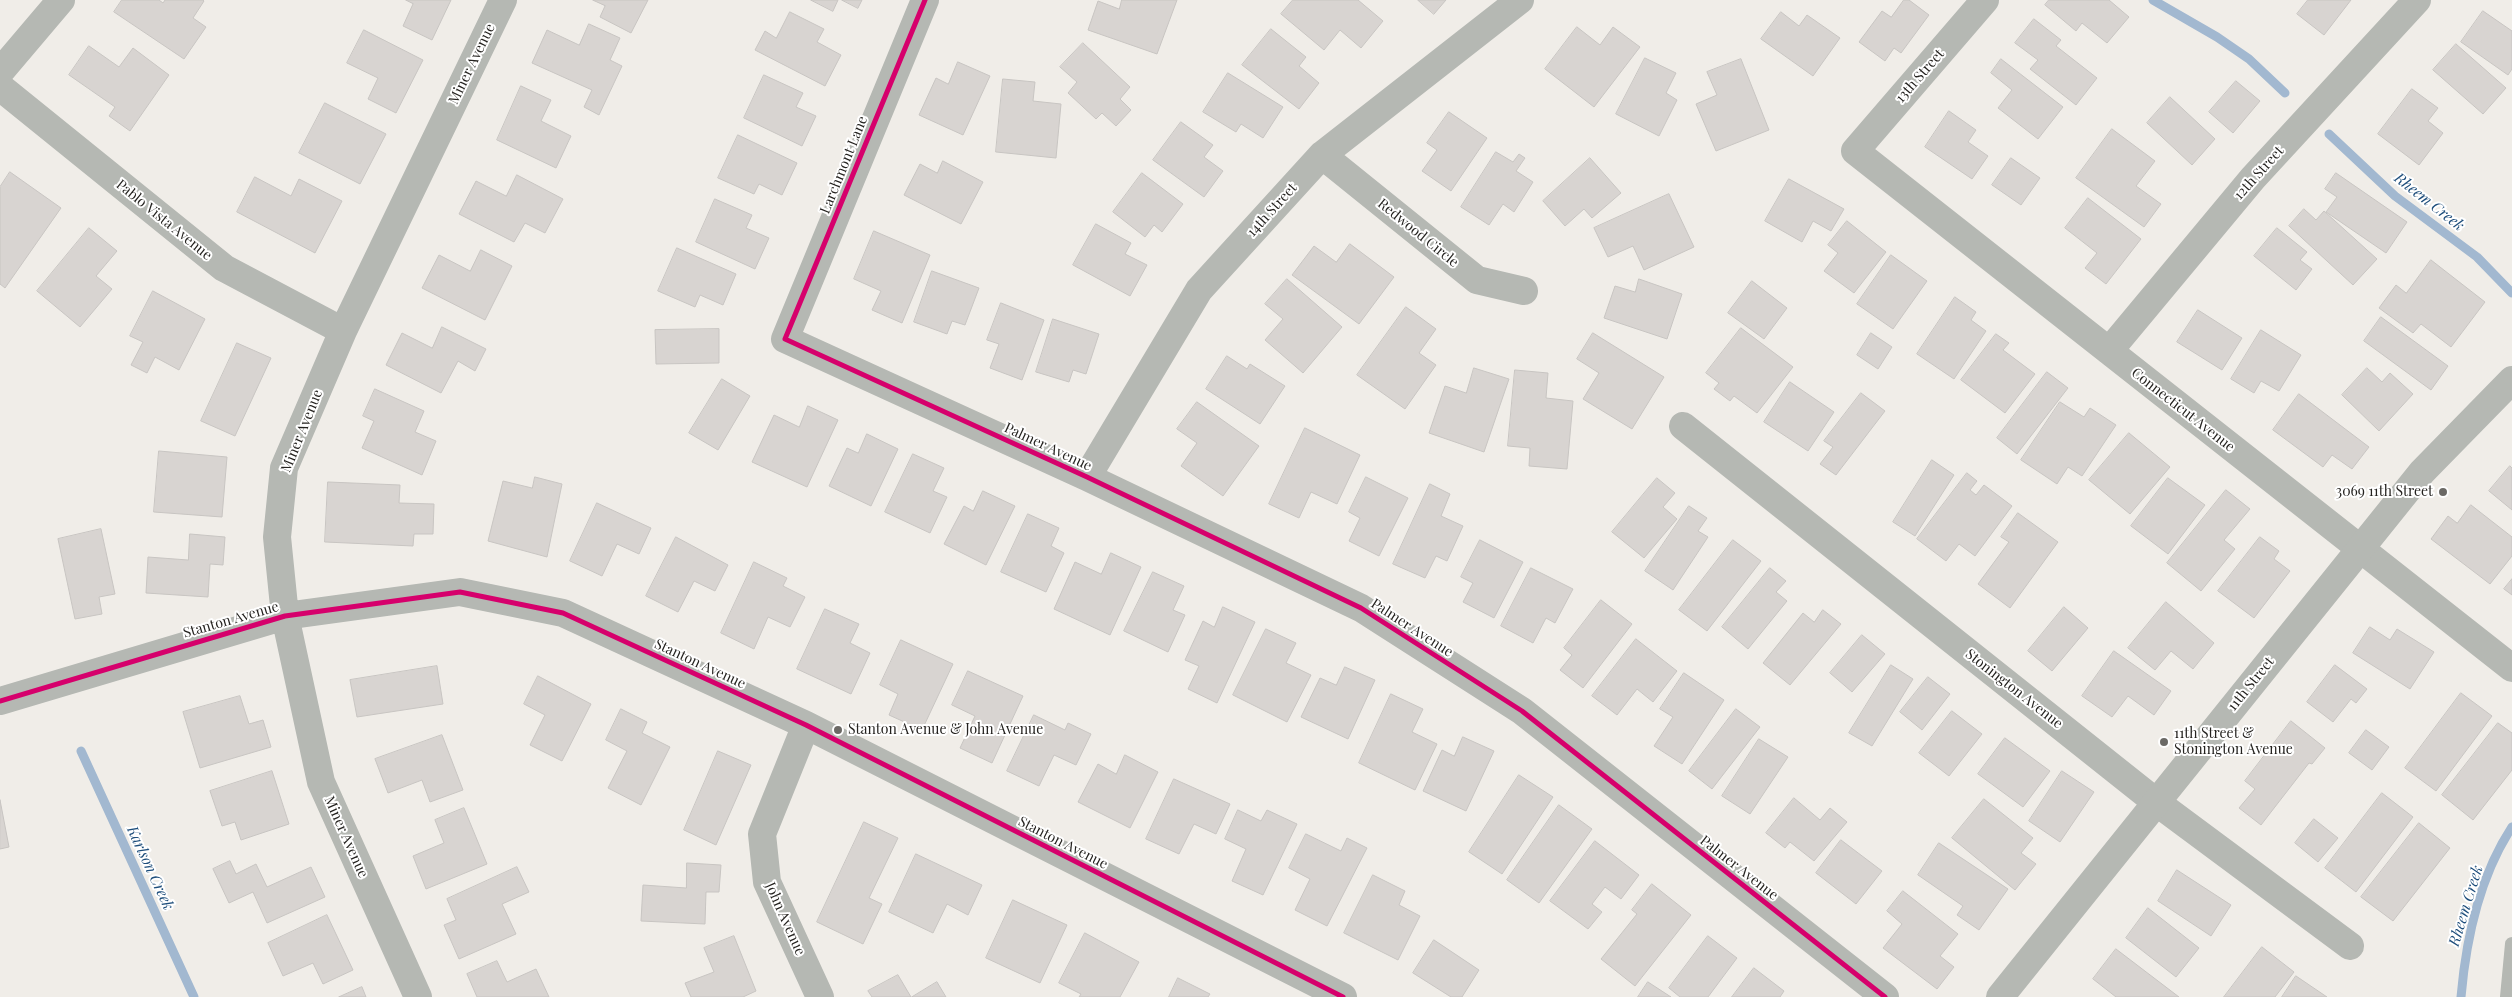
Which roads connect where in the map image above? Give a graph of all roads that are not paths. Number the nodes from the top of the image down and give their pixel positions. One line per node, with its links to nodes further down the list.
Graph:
1 (61, 0): 7 (street)
2 (503, 0): 12 (street, Miner Avenue)
3 (925, 0): 13 (street, Larchmont Lane)
4 (1520, 0): 10 (street, 14th Street)
5 (1985, 0): 9 (street, 13th Street)
6 (2417, 0): 14 (street, 12th Street)
7 (0, 72)
8 (0, 87): 12 (street, Pablo Vista Avenue)
9 (1855, 151): 14 (street, Connecticut Avenue)
10 (1322, 155): 11 (street, Redwood Circle); 17 (street, 14th Street)
11 (1524, 291)
12 (343, 331): 19 (street, Miner Avenue)
13 (785, 339): 17 (street, Palmer Avenue)
14 (2109, 352): 18 (street, Connecticut Avenue)
15 (2512, 380): 18 (street, 11th Street)
16 (1683, 426): 23 (street, Stonington Avenue)
17 (1087, 477): 29 (street, Palmer Avenue)
18 (2360, 548): 20 (street, Connecticut Avenue); 23 (street, 11th Street)
19 (285, 616): 21 (street, Stanton Avenue); 22 (street, Stanton Avenue); 26 (street, Miner Avenue)
20 (2512, 668)
21 (0, 701)
22 (806, 725): 27 (street, John Avenue); 28 (street, Stanton Avenue)
23 (2156, 802): 25 (street, Stonington Avenue); 30 (street, 11th Street)
24 (2512, 944): 31 (lane)
25 (2350, 946)
26 (418, 997)
27 (820, 997)
28 (1344, 997)
29 (1885, 997)
30 (2000, 997)
31 (2507, 997)

